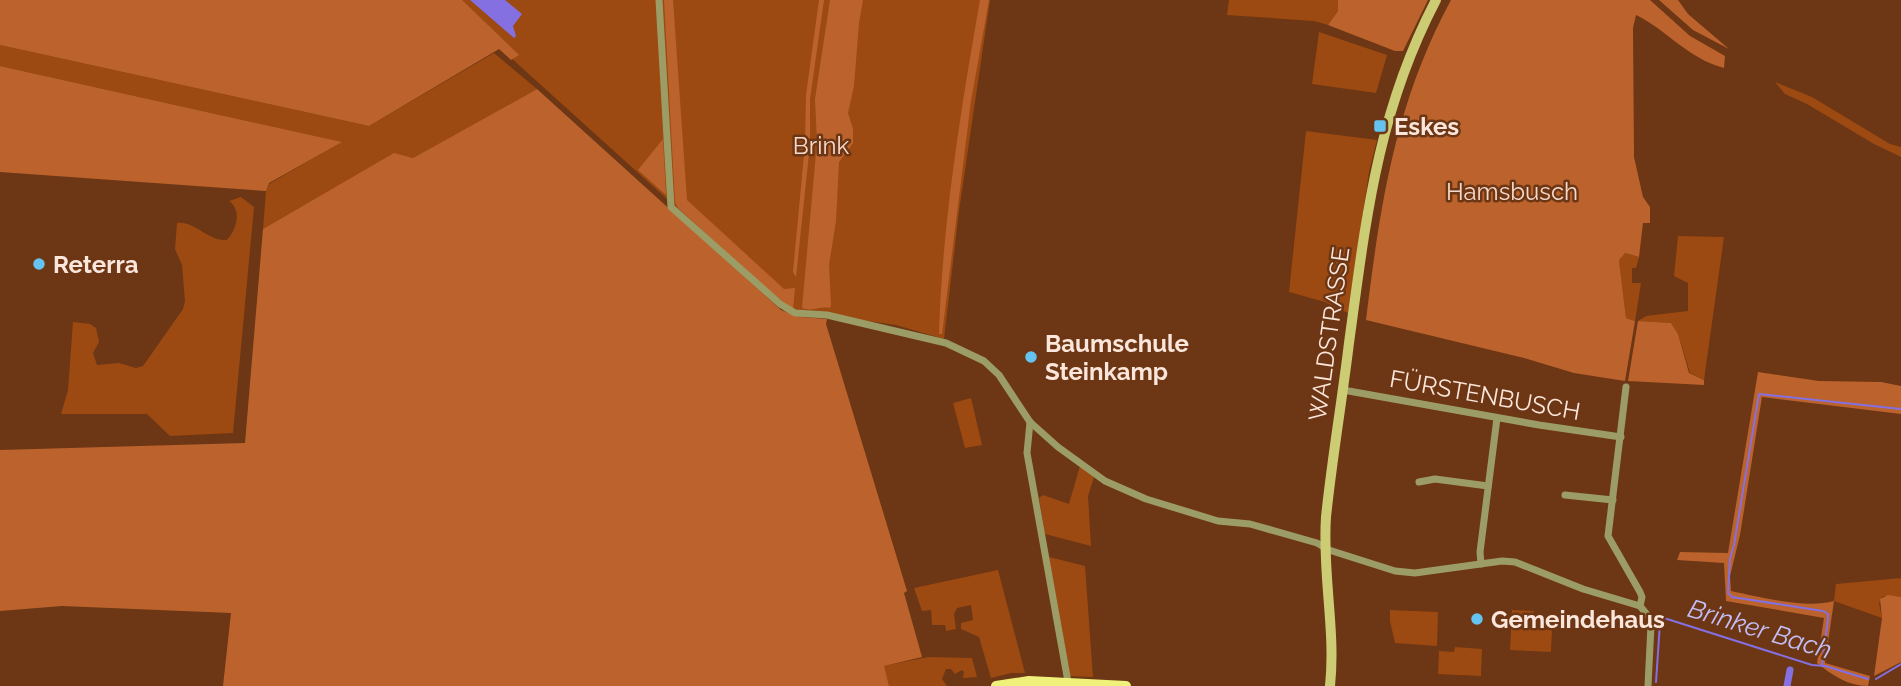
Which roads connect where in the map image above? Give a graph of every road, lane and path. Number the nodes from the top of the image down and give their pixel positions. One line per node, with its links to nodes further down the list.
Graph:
1 (659, 0): 6 (street)
2 (1436, 0): 4 (street, WALDSTRASSE)
3 (1626, 387): 7 (street)
4 (1343, 390): 5 (street, FÜRSTENBUSCH); 12 (street, WALDSTRASSE)
5 (1497, 418): 7 (street, FÜRSTENBUSCH); 9 (street)
6 (1030, 422): 12 (street); 15 (street)
7 (1621, 437): 11 (street)
8 (1419, 482): 9 (street)
9 (1488, 486): 13 (street)
10 (1565, 495): 11 (street)
11 (1613, 500): 14 (street)
12 (1325, 547): 13 (street); 18 (street, WALDSTRASSE)
13 (1481, 564): 14 (street)
14 (1640, 606): 19 (street)
15 (1068, 682): 16 (main road); 17 (main road)
16 (996, 686)
17 (1126, 686)
18 (1330, 686)
19 (1648, 686)

